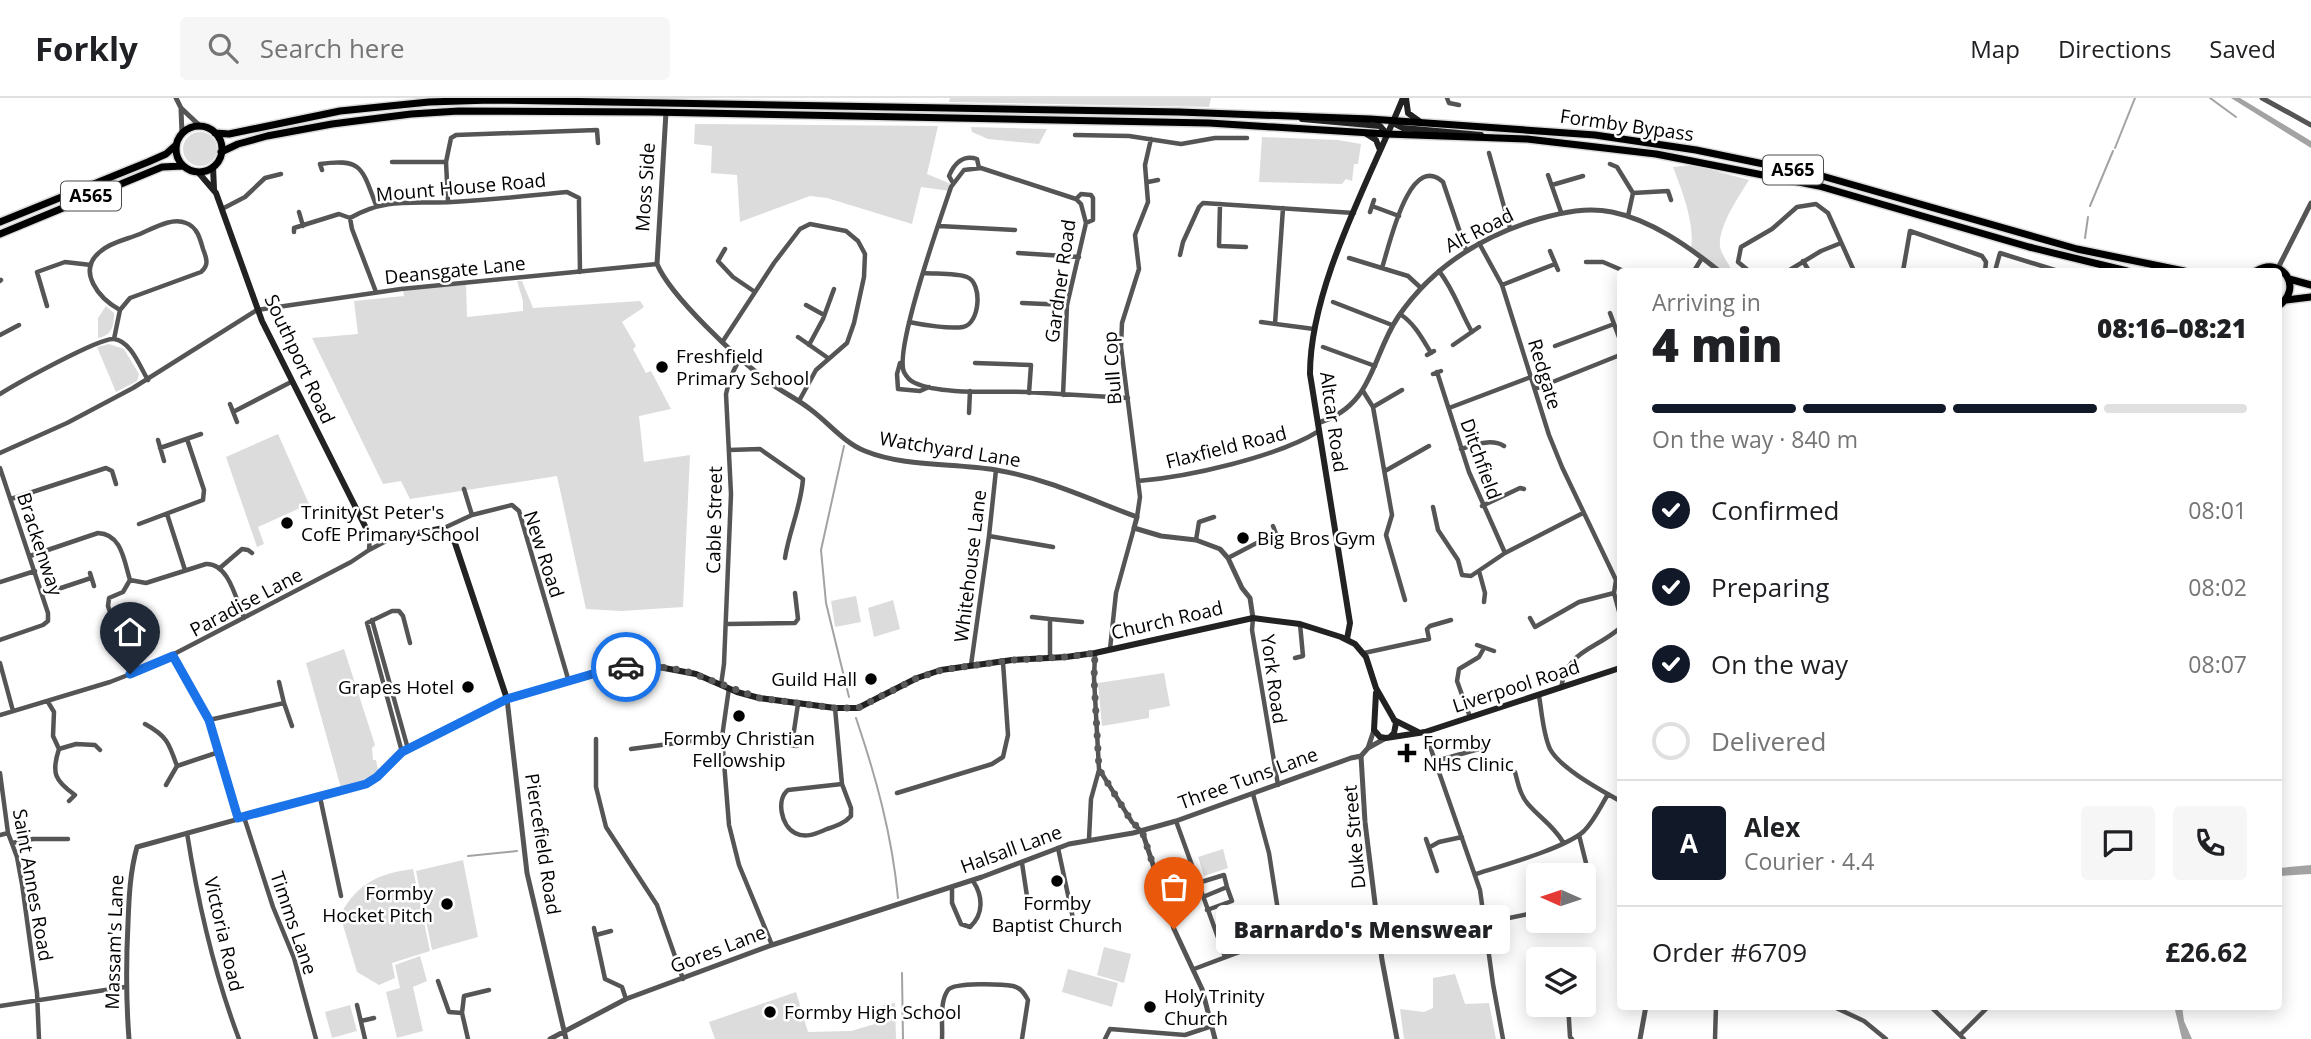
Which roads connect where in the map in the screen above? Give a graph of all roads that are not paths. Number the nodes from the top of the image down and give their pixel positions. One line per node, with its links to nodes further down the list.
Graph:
1 (176, 98): 7 (street)
2 (1404, 98): 10 (main road, Altcar Road); 11 (main road)
3 (1447, 98): 6 (street)
4 (2262, 98): 12 (street)
5 (668, 100): 9 (highway, Formby Bypass / A565); 14 (highway, Formby Bypass / A565)
6 (1459, 105)
7 (181, 108): 13 (street); 16 (street)
8 (666, 112): 15 (highway, Formby Bypass / A565); 24 (highway, Formby Bypass / A565); 80 (street, Moss Side)
9 (1290, 116): 10 (highway, Formby Bypass / A565); 17 (main road)
10 (1393, 120): 11 (highway, Formby Bypass / A565); 17 (main road, Altcar Road); 19 (main road)
11 (1420, 122): 96 (highway, Formby Bypass / A565)
12 (2311, 124)
13 (200, 126): 14 (highway); 16 (highway)
14 (215, 133): 24 (highway)
15 (1363, 133): 17 (highway, Formby Bypass / A565); 25 (main road)
16 (181, 134): 23 (highway)
17 (1387, 134): 19 (highway, Formby Bypass / A565); 25 (main road, Altcar Road)
18 (1075, 135): 21 (street)
19 (1490, 137): 95 (highway, Formby Bypass / A565)
20 (1247, 138): 21 (street)
21 (1151, 139): 39 (street, Bull Cop)
22 (598, 144): 28 (street)
23 (176, 145): 30 (highway); 59 (highway, A565)
24 (222, 152): 31 (highway)
25 (1380, 152): 55 (main road, Altcar Road)
26 (1489, 153): 63 (street)
27 (392, 162): 28 (street)
28 (446, 162): 46 (street)
29 (1610, 164): 43 (street)
30 (183, 166): 34 (highway); 66 (highway, A565)
31 (213, 167): 34 (highway); 42 (main road, Southport Road)
32 (979, 167): 40 (street); 40 (street, Gardner Road); 44 (street, Gardner Road)
33 (322, 170): 49 (street)
34 (198, 172): 42 (main road, Southport Road)
35 (281, 174): 52 (street)
36 (1548, 174): 41 (street)
37 (1583, 176): 41 (street)
38 (1158, 180): 39 (street)
39 (1148, 182): 161 (street, Bull Cop)
40 (953, 183): 62 (street)
41 (1552, 185): 54 (street)
42 (214, 189): 52 (main road, Southport Road)
43 (1633, 193): 45 (street); 57 (street)
44 (1076, 199): 60 (street, Gardner Road); 60 (street)
45 (1671, 200)
46 (448, 202): 49 (street, Mount House Road); 101 (street, Mount House Road)
47 (2311, 203): 98 (street)
48 (1220, 204): 51 (street); 69 (street); 74 (street)
49 (376, 205): 58 (street, Mount House Road)
50 (1372, 206): 56 (street)
51 (1283, 208): 55 (street); 126 (street)
52 (222, 209): 120 (main road, Southport Road)
53 (299, 212): 61 (street)
54 (1561, 212): 57 (street, Alt Road); 63 (street, Alt Road)
55 (1354, 213): 131 (main road, Altcar Road)
56 (1399, 216): 71 (street); 83 (street)
57 (1628, 216): 76 (street, Alt Road)
58 (350, 218): 61 (street); 109 (street)
59 (0, 222)
60 (1086, 223): 75 (street, Gardner Road)
61 (303, 226): 65 (street)
62 (939, 226): 64 (street); 103 (street)
63 (1510, 228): 67 (street, Alt Road)
64 (1015, 230)
65 (294, 232)
66 (0, 233)
67 (1479, 243): 71 (street, Alt Road); 105 (street, Redgate)
68 (1841, 243): 78 (street); 87 (street); 90 (street)
69 (1247, 247)
70 (725, 249): 110 (street)
71 (1466, 250): 99 (street, Alt Road)
72 (1550, 251): 81 (street)
73 (1018, 253): 75 (street)
74 (1180, 255)
75 (1079, 257): 117 (street, Gardner Road)
76 (1702, 258): 85 (street); 86 (street, Alt Road)
77 (1349, 259): 83 (street)
78 (1803, 261): 88 (street); 89 (street)
79 (1586, 262): 84 (street)
80 (657, 264): 101 (street, Deansgate Lane); 137 (street, Watchyard Lane)
81 (1555, 264): 100 (street); 105 (street)
82 (91, 265): 118 (street); 119 (street); 119 (street)
83 (1382, 268): 107 (street)
84 (1617, 268)
85 (1696, 268)
86 (1715, 268)
87 (1745, 268)
88 (1792, 268)
89 (1806, 268)
90 (1853, 268)
91 (1904, 268): 92 (street)
92 (1985, 268)
93 (1996, 268): 94 (street)
94 (2048, 268)
95 (2115, 268)
96 (2169, 268)
97 (2263, 268): 98 (highway)
98 (2278, 268)
99 (1438, 270): 107 (street, Alt Road); 132 (street)
100 (1558, 270)
101 (580, 272): 109 (street, Deansgate Lane)
102 (2282, 272): 104 (highway)
103 (924, 273): 125 (street); 125 (street)
104 (2289, 279): 106 (highway); 112 (highway)
105 (1502, 285): 150 (street, Redgate)
106 (2311, 285)
107 (1421, 288): 122 (street, Alt Road)
108 (834, 289): 123 (street)
109 (376, 292): 120 (street, Deansgate Lane)
110 (755, 293): 137 (street); 145 (street)
111 (2311, 298): 112 (highway)
112 (2286, 300): 115 (highway)
113 (1333, 302): 129 (street)
114 (1022, 303): 117 (street)
115 (2282, 303)
116 (806, 305): 123 (street)
117 (1067, 305): 160 (street, Gardner Road)
118 (47, 306)
119 (120, 310): 136 (street)
120 (257, 310): 151 (street); 152 (main road, Southport Road)
121 (1611, 313): 127 (street)
122 (1400, 314): 129 (street, Alt Road); 142 (street)
123 (824, 315): 138 (street)
124 (1261, 322): 126 (street)
125 (909, 323): 146 (street)
126 (1275, 324): 131 (street)
127 (1614, 324): 133 (street); 140 (street)
128 (19, 325): 134 (street)
129 (1392, 325): 148 (street, Alt Road)
130 (1479, 327): 132 (street)
131 (1314, 329): 169 (main road, Altcar Road)
132 (1472, 332): 139 (street)
133 (1617, 332)
134 (0, 335)
135 (798, 337): 138 (street)
136 (114, 339): 151 (street); 158 (street)
137 (723, 341): 144 (street, Watchyard Lane)
138 (809, 345): 145 (street)
139 (1453, 345)
140 (1555, 346)
141 (1323, 347): 148 (street)
142 (1431, 353)
143 (1617, 356): 154 (street)
144 (740, 358): 162 (street, Watchyard Lane); 177 (street, Cable Street)
145 (828, 358): 162 (street)
146 (901, 360): 153 (street); 153 (street)
147 (975, 363): 157 (street)
148 (1375, 366): 156 (street, Alt Road)
149 (1437, 372): 165 (street, Ditchfield)
150 (1531, 377): 154 (street, Redgate); 165 (street)
151 (148, 380): 178 (street)
152 (291, 382): 166 (street); 199 (main road, Southport Road)
153 (930, 386): 155 (street)
154 (1535, 389): 190 (street, Redgate)
155 (970, 391): 157 (street); 167 (street)
156 (1363, 391): 164 (street); 169 (street, Alt Road)
157 (1029, 393): 160 (street)
158 (0, 394)
159 (1400, 394): 164 (street)
160 (1063, 395): 161 (street)
161 (1128, 398): 183 (street, Bull Cop)
162 (799, 401): 181 (street, Watchyard Lane)
163 (230, 404): 166 (street)
164 (1373, 407): 182 (street)
165 (1449, 408): 176 (street, Ditchfield)
166 (233, 412): 168 (street)
167 (969, 413)
168 (237, 422)
169 (1318, 427): 183 (street, Flaxfield Road); 238 (main road, Altcar Road)
170 (201, 434): 171 (street)
171 (187, 439): 175 (street); 191 (street)
172 (158, 440): 175 (street)
173 (1429, 446): 182 (street)
174 (1504, 446): 176 (street)
175 (160, 448): 179 (street)
176 (1461, 449): 188 (street, Ditchfield)
177 (729, 450): 208 (street); 235 (street, Cable Street)
178 (1, 451)
179 (164, 461)
180 (0, 468): 187 (street, Brackenway)
181 (996, 470): 193 (street, Watchyard Lane); 200 (street, Whitehouse Lane)
182 (1385, 471): 220 (street)
183 (1138, 481): 193 (street, Bull Cop)
184 (116, 484): 187 (street)
185 (1522, 487): 188 (street)
186 (464, 489): 192 (street)
187 (11, 499): 207 (street, Brackenway)
188 (1482, 506): 206 (street, Ditchfield)
189 (1433, 507): 213 (street)
190 (1583, 513): 206 (street); 214 (street, Redgate)
191 (167, 514): 195 (street); 211 (street)
192 (472, 515): 197 (street, New Road); 255 (street, New Road)
193 (1137, 517): 198 (street)
194 (1214, 517): 202 (street)
195 (139, 524)
196 (1273, 526): 209 (street)
197 (444, 528): 201 (main road); 261 (main road)
198 (1134, 528): 202 (street); 243 (street)
199 (370, 536): 201 (main road); 204 (street)
200 (989, 536): 203 (street); 252 (street, Whitehouse Lane)
201 (392, 538): 204 (street, Paradise Lane)
202 (1196, 540): 209 (street)
203 (1053, 547)
204 (369, 550): 228 (street, Paradise Lane)
205 (252, 553): 210 (street)
206 (1505, 553): 213 (street)
207 (30, 556): 212 (street, Brackenway); 216 (street)
208 (785, 558)
209 (1228, 558): 229 (street)
210 (221, 567): 211 (street); 228 (street)
211 (185, 570): 216 (street)
212 (35, 571): 215 (street); 223 (street, Brackenway)
213 (1479, 571): 225 (street)
214 (1617, 578)
215 (0, 580)
216 (130, 580): 234 (street)
217 (1617, 583): 222 (street)
218 (94, 586): 223 (street)
219 (1410, 587): 220 (street)
220 (1403, 589): 224 (street)
221 (795, 593): 235 (street)
222 (1614, 593): 226 (street); 230 (street)
223 (43, 594): 239 (street, Brackenway)
224 (1405, 600)
225 (1484, 602)
226 (1617, 604)
227 (1032, 617): 231 (street)
228 (244, 618): 247 (street, Paradise Lane)
229 (1253, 618): 236 (main road, Church Road); 243 (main road, Church Road); 295 (street, York Road)
230 (1530, 618)
231 (1051, 619): 233 (street); 248 (street)
232 (1451, 620): 246 (street)
233 (1082, 622)
234 (120, 623)
235 (726, 624): 256 (street, Cable Street)
236 (1300, 624): 238 (main road, Church Road); 249 (street)
237 (1617, 630): 259 (street)
238 (1347, 639): 246 (main road)
239 (0, 640)
240 (410, 643): 285 (street)
241 (1477, 645): 242 (street)
242 (1484, 648): 244 (street); 268 (street)
243 (1110, 649): 245 (main road, Church Road)
244 (1494, 651)
245 (1095, 653): 248 (main road, Church Road); 290 (street)
246 (1363, 653): 258 (main road)
247 (173, 656): 262 (street, Paradise Lane); 270 (street, Timms Lane)
248 (1050, 658): 250 (main road, Church Road)
249 (1295, 658)
250 (1003, 661): 252 (main road, Church Road); 296 (street)
251 (0, 663): 266 (street)
252 (971, 665): 265 (main road, Church Road)
253 (1617, 669): 259 (main road, Liverpool Road)
254 (279, 682): 263 (street)
255 (569, 682): 256 (main road, Church Road); 261 (main road, Church Road)
256 (721, 684): 257 (main road, Church Road)
257 (729, 688): 264 (main road, Church Road); 276 (street)
258 (1376, 688): 269 (main road); 271 (main road)
259 (1560, 689): 260 (main road, Liverpool Road)
260 (1539, 696): 268 (main road, Liverpool Road); 298 (street)
261 (507, 699): 285 (street); 361 (street, Piercefield Road)
262 (48, 702): 266 (street, Paradise Lane); 283 (street)
263 (284, 703): 270 (street); 273 (street)
264 (798, 704): 265 (main road, Church Road); 279 (street)
265 (835, 708): 293 (street)
266 (13, 711): 267 (street, Paradise Lane)
267 (0, 715)
268 (1470, 718): 275 (main road, Liverpool Road)
269 (1393, 719): 271 (main road); 275 (main road); 277 (main road)
270 (209, 720): 286 (street, Timms Lane)
271 (1375, 721): 274 (main road)
272 (145, 724): 289 (street)
273 (292, 726)
274 (1374, 730): 277 (main road); 281 (street)
275 (1423, 732): 277 (main road, Liverpool Road); 288 (street)
276 (722, 737): 282 (street); 340 (street)
277 (1388, 738): 281 (street)
278 (596, 739): 343 (street)
279 (783, 744)
280 (1486, 747): 288 (street)
281 (1368, 748): 287 (street)
282 (631, 749)
283 (59, 750): 284 (street); 301 (street)
284 (100, 750)
285 (405, 750): 299 (street)
286 (219, 752): 289 (street); 302 (street, Timms Lane)
287 (1362, 756): 295 (street, Three Tuns Lane); 330 (street, Duke Street)
288 (1436, 761): 310 (street)
289 (177, 766): 294 (street)
290 (1099, 769): 304 (street); 312 (street)
291 (1515, 772): 314 (street)
292 (0, 773): 305 (street, Saint Annes Road)
293 (842, 784): 293 (street)
294 (166, 785)
295 (1278, 785): 297 (street, Three Tuns Lane)
296 (897, 793)
297 (1253, 794): 303 (street, Three Tuns Lane); 339 (street)
298 (1608, 794): 300 (street); 309 (street)
299 (320, 797): 302 (street); 326 (street)
300 (1617, 799)
301 (69, 800)
302 (241, 817): 306 (street); 366 (street, Timms Lane)
303 (1176, 821): 304 (street, Three Tuns Lane); 323 (street)
304 (1142, 831): 307 (street, Three Tuns Lane); 342 (street)
305 (8, 833): 308 (street); 315 (street, Saint Annes Road)
306 (187, 833): 345 (street, Massam's Lane); 365 (street, Victoria Road)
307 (1133, 833): 312 (street, Halsall Lane)
308 (0, 835)
309 (1578, 835): 314 (street); 319 (street)
310 (1462, 836): 316 (street); 321 (street)
311 (68, 839): 315 (street)
312 (1090, 839): 317 (street, Halsall Lane)
313 (1426, 839): 316 (street)
314 (1563, 842): 321 (street)
315 (12, 843): 348 (street, Saint Annes Road)
316 (1430, 847): 320 (street)
317 (1058, 848): 318 (street, Halsall Lane); 333 (street)
318 (1022, 863): 322 (street, Halsall Lane); 329 (street)
319 (1586, 863)
320 (1437, 871)
321 (1476, 874): 334 (street)
322 (973, 881): 324 (street, Halsall Lane); 324 (street)
323 (1198, 883): 325 (street); 327 (street)
324 (952, 887): 328 (street, Halsall Lane)
325 (1227, 887): 327 (street); 331 (street)
326 (341, 896)
327 (1203, 897): 331 (street)
328 (902, 903): 340 (street, Gores Lane)
329 (1028, 903)
330 (1376, 908): 339 (street); 374 (street, Duke Street)
331 (1207, 910): 341 (street)
332 (1526, 915): 334 (street)
333 (1074, 923)
334 (1485, 925): 338 (street); 375 (street)
335 (594, 928): 337 (street)
336 (611, 931): 337 (street)
337 (596, 935): 347 (street)
338 (1433, 935)
339 (1282, 936): 341 (street)
340 (772, 945): 343 (street, Gores Lane)
341 (1225, 957): 342 (street)
342 (1194, 969): 360 (street)
343 (683, 980): 347 (street, Gores Lane)
344 (438, 981): 356 (street)
345 (125, 987): 348 (street); 364 (street, Massam's Lane)
346 (489, 990): 356 (street)
347 (626, 999): 361 (street, Gores Lane)
348 (37, 1002): 350 (street); 363 (street, Saint Annes Road)
349 (357, 1005): 359 (street)
350 (0, 1006)
351 (1645, 1010): 377 (street)
352 (1716, 1010): 378 (street)
353 (1841, 1010): 379 (street)
354 (1934, 1010): 362 (street)
355 (1986, 1010): 362 (street)
356 (462, 1013): 368 (street)
357 (1569, 1017): 376 (street)
358 (374, 1018): 359 (street)
359 (361, 1021): 367 (street)
360 (1212, 1026): 372 (street); 373 (street)
361 (565, 1036): 369 (street, Gores Lane)
362 (1962, 1037)
363 (40, 1039)
364 (129, 1039)
365 (239, 1039)
366 (316, 1039)
367 (365, 1039)
368 (468, 1039)
369 (550, 1039)
370 (942, 1039): 371 (street)
371 (1022, 1039)
372 (1105, 1039)
373 (1215, 1039)
374 (1397, 1039)
375 (1503, 1039)
376 (1572, 1039)
377 (1640, 1039)
378 (1714, 1039)
379 (1886, 1039)

